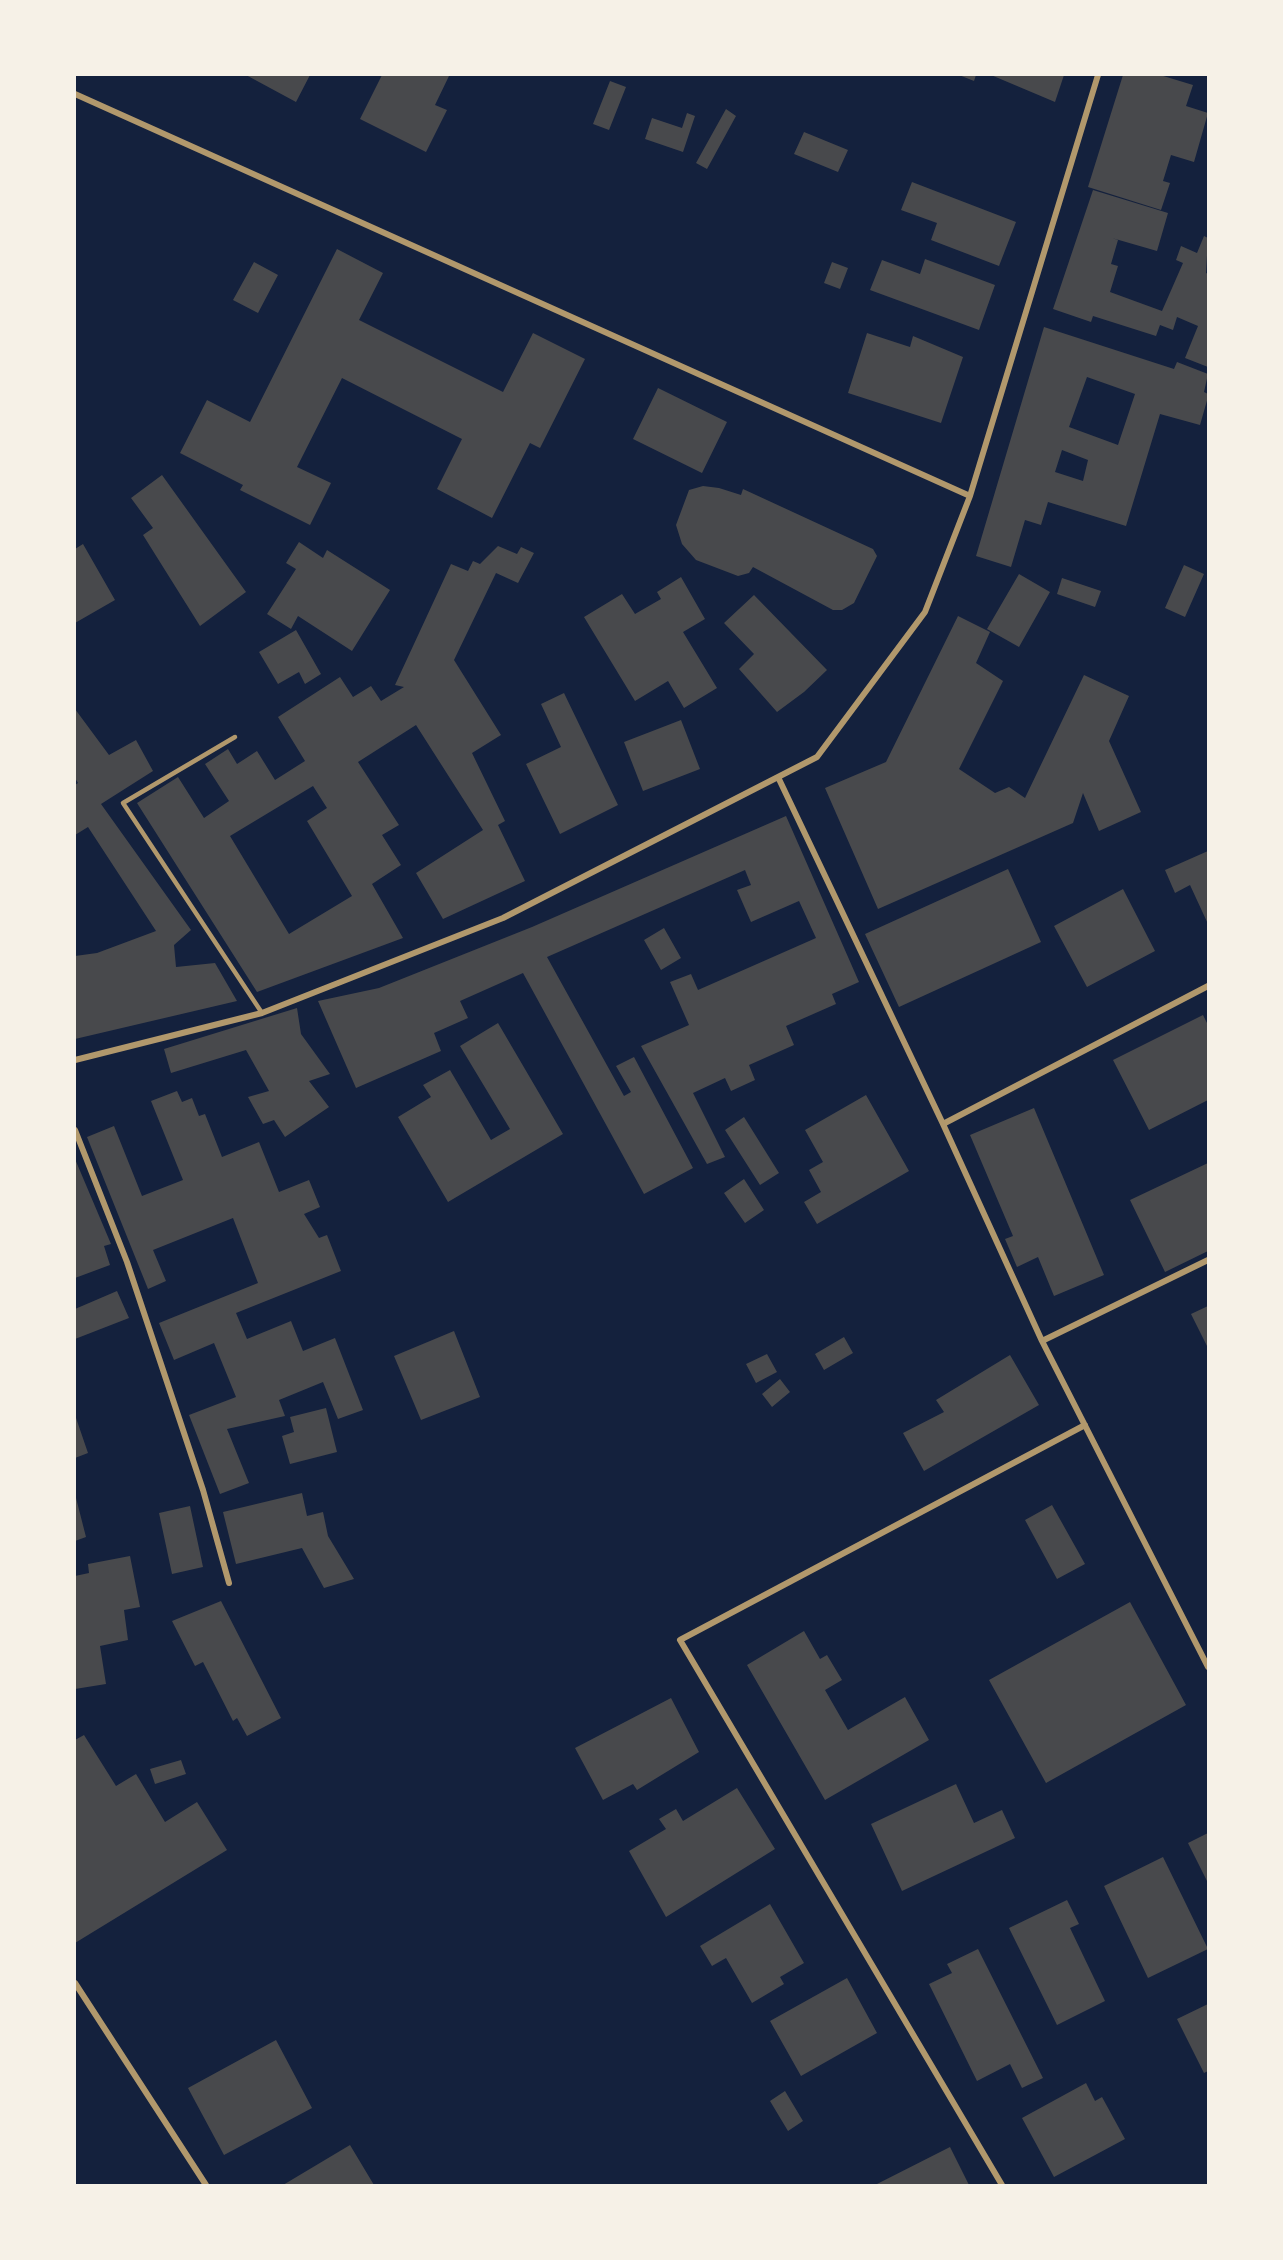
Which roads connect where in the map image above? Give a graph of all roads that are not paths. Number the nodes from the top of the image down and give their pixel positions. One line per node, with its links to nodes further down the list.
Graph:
1 (1098, 75): 3 (street)
2 (75, 93): 3 (street)
3 (970, 496): 5 (street)
4 (235, 737): 7 (lane)
5 (778, 777): 7 (street); 9 (street)
6 (1208, 986): 9 (street)
7 (262, 1013): 8 (street)
8 (75, 1060)
9 (943, 1124): 12 (street)
10 (75, 1130): 14 (street)
11 (1208, 1260): 12 (street)
12 (1042, 1341): 13 (street)
13 (1084, 1425): 15 (street); 18 (street)
14 (229, 1583)
15 (1208, 1667)
16 (75, 1983): 17 (street)
17 (206, 2185)
18 (1002, 2185)

